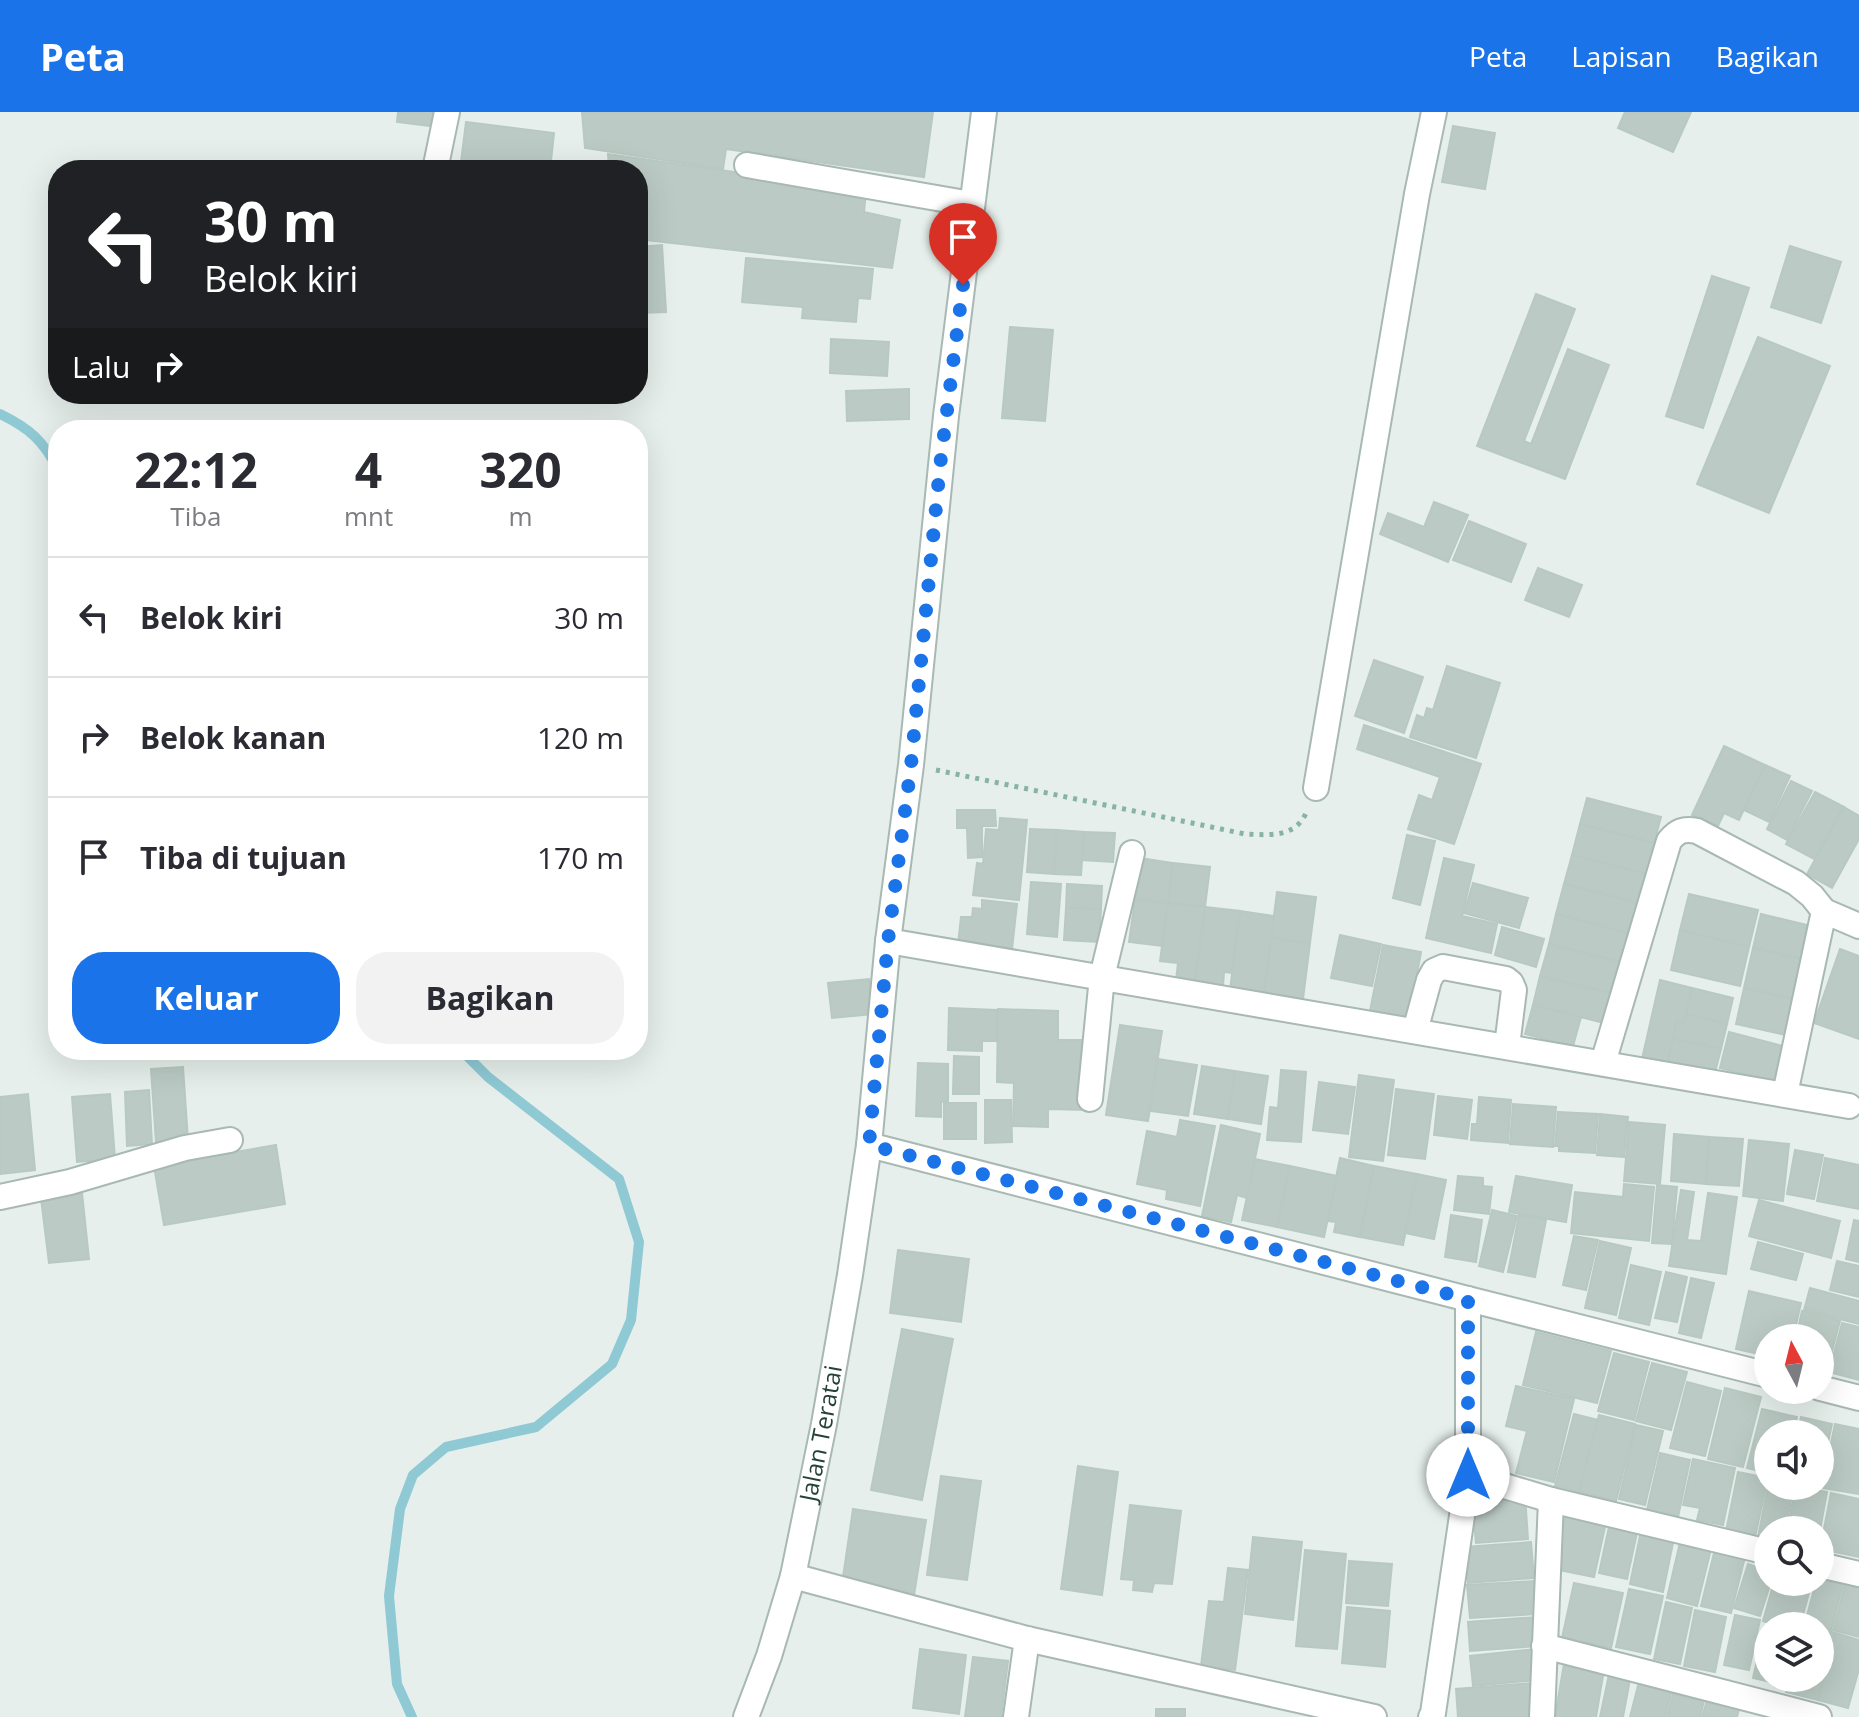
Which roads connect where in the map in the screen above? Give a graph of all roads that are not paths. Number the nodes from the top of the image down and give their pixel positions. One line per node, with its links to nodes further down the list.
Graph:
1 (447, 112): 4 (street)
2 (984, 112): 6 (street, Jalan Teratai)
3 (1434, 112): 7 (street)
4 (437, 160)
5 (747, 165): 6 (street)
6 (971, 204): 11 (street, Jalan Teratai)
7 (1316, 788)
8 (1132, 853): 12 (street)
9 (1824, 911): 10 (street); 15 (street); 16 (street)
10 (1859, 926)
11 (888, 941): 12 (street); 20 (street, Jalan Teratai)
12 (1102, 977): 13 (street); 17 (street)
13 (1415, 1031): 14 (street); 14 (street)
14 (1507, 1046): 15 (street)
15 (1603, 1063): 16 (street)
16 (1785, 1094): 18 (street)
17 (1090, 1099)
18 (1849, 1106)
19 (230, 1140): 21 (street)
20 (869, 1145): 22 (street); 31 (street, Jalan Teratai)
21 (0, 1197)
22 (1468, 1299): 23 (street); 26 (street)
23 (1754, 1371)
24 (1834, 1392): 25 (street)
25 (1859, 1398)
26 (1468, 1475): 27 (street); 37 (street)
27 (1551, 1500): 28 (street); 33 (street)
28 (1754, 1549)
29 (1834, 1568): 30 (street)
30 (1859, 1574)
31 (793, 1576): 32 (street); 34 (street, Jalan Teratai)
32 (1027, 1639): 35 (street); 36 (street)
33 (1544, 1646): 38 (street); 39 (street)
34 (746, 1717)
35 (1016, 1717)
36 (1374, 1717)
37 (1431, 1717)
38 (1542, 1717)
39 (1819, 1717)

